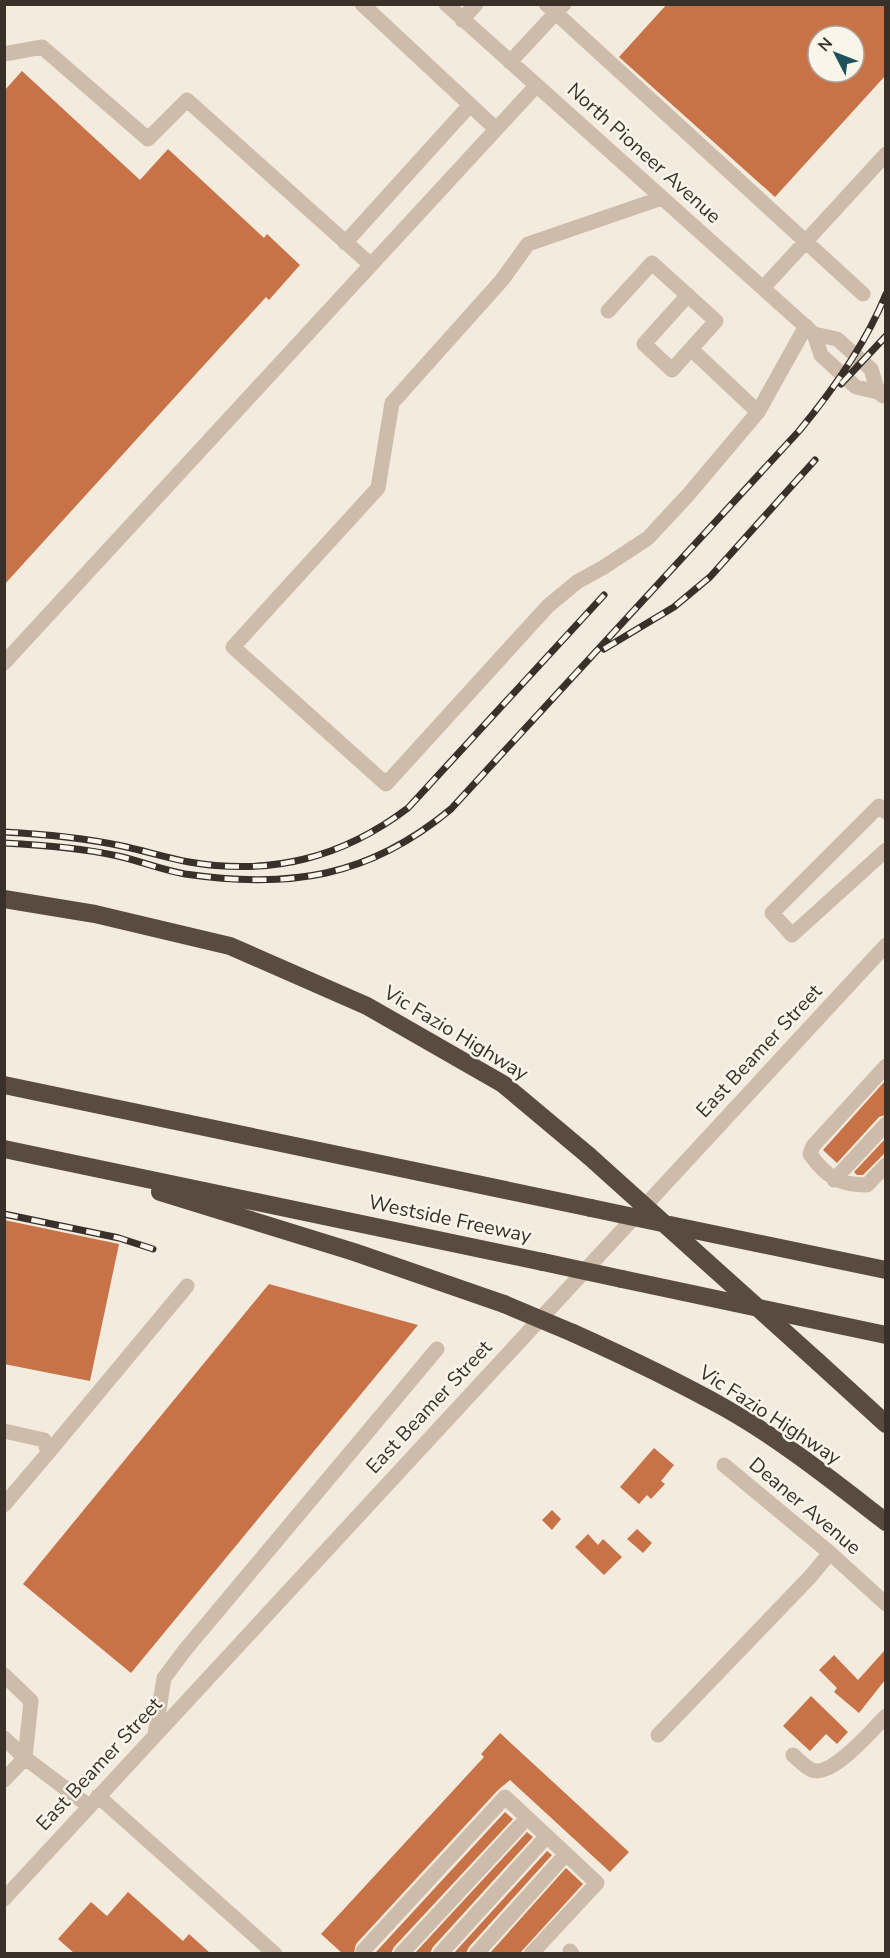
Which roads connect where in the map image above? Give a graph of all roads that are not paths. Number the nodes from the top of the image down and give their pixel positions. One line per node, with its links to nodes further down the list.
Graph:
1 (362, 4): 9 (street)
2 (446, 4): 5 (street, North Pioneer Avenue)
3 (476, 4): 5 (street)
4 (556, 7): 7 (street); 13 (street)
5 (462, 20): 7 (street, North Pioneer Avenue)
6 (4, 54): 14 (street)
7 (510, 63): 8 (street, North Pioneer Avenue)
8 (536, 86): 10 (street); 12 (street, North Pioneer Avenue)
9 (470, 105): 10 (street); 14 (street)
10 (496, 129): 15 (street)
11 (885, 154): 13 (street)
12 (662, 198): 16 (street, North Pioneer Avenue); 23 (street)
13 (806, 241): 16 (street); 17 (street)
14 (345, 243): 15 (street)
15 (371, 265): 24 (street)
16 (763, 288): 20 (street, North Pioneer Avenue)
17 (863, 294)
18 (688, 296): 19 (street); 21 (street); 21 (street)
19 (608, 311)
20 (810, 330): 22 (street, North Pioneer Avenue); 22 (street, North Pioneer Avenue); 23 (street)
21 (692, 349): 23 (street)
22 (882, 395)
23 (758, 412)
24 (4, 663)
25 (883, 806): 26 (street)
26 (885, 850)
27 (4, 899): 40 (highway, Vic Fazio Highway, bridge)
28 (885, 945): 50 (street, East Beamer Street)
29 (885, 1066): 35 (street)
30 (4, 1085): 36 (highway, Westside Freeway, bridge)
31 (885, 1124): 35 (street)
32 (4, 1149): 33 (highway, Westside Freeway)
33 (81, 1165): 38 (highway, Westside Freeway, bridge); 45 (highway, Vic Fazio Highway, bridge)
34 (885, 1165): 35 (street)
35 (834, 1180)
36 (885, 1270)
37 (187, 1286): 42 (street)
38 (885, 1335)
39 (437, 1349): 50 (street)
40 (885, 1424)
41 (4, 1431): 42 (street)
42 (48, 1453): 44 (street)
43 (724, 1465): 46 (street, Deaner Avenue)
44 (4, 1505)
45 (885, 1522)
46 (830, 1553): 47 (street, Deaner Avenue); 51 (street)
47 (885, 1604)
48 (4, 1675): 54 (street)
49 (885, 1716): 53 (street)
50 (155, 1735): 56 (street, East Beamer Street)
51 (658, 1735)
52 (4, 1738): 54 (street)
53 (793, 1755)
54 (25, 1758): 55 (street); 56 (street)
55 (4, 1780)
56 (94, 1801): 60 (street, East Beamer Street); 61 (street)
57 (527, 1818): 58 (street); 62 (street); 63 (street)
58 (547, 1836): 59 (street); 64 (street)
59 (566, 1854): 65 (street); 66 (street)
60 (4, 1899)
61 (275, 1953)
62 (365, 1953)
63 (401, 1953)
64 (440, 1953)
65 (476, 1953)
66 (531, 1953)

